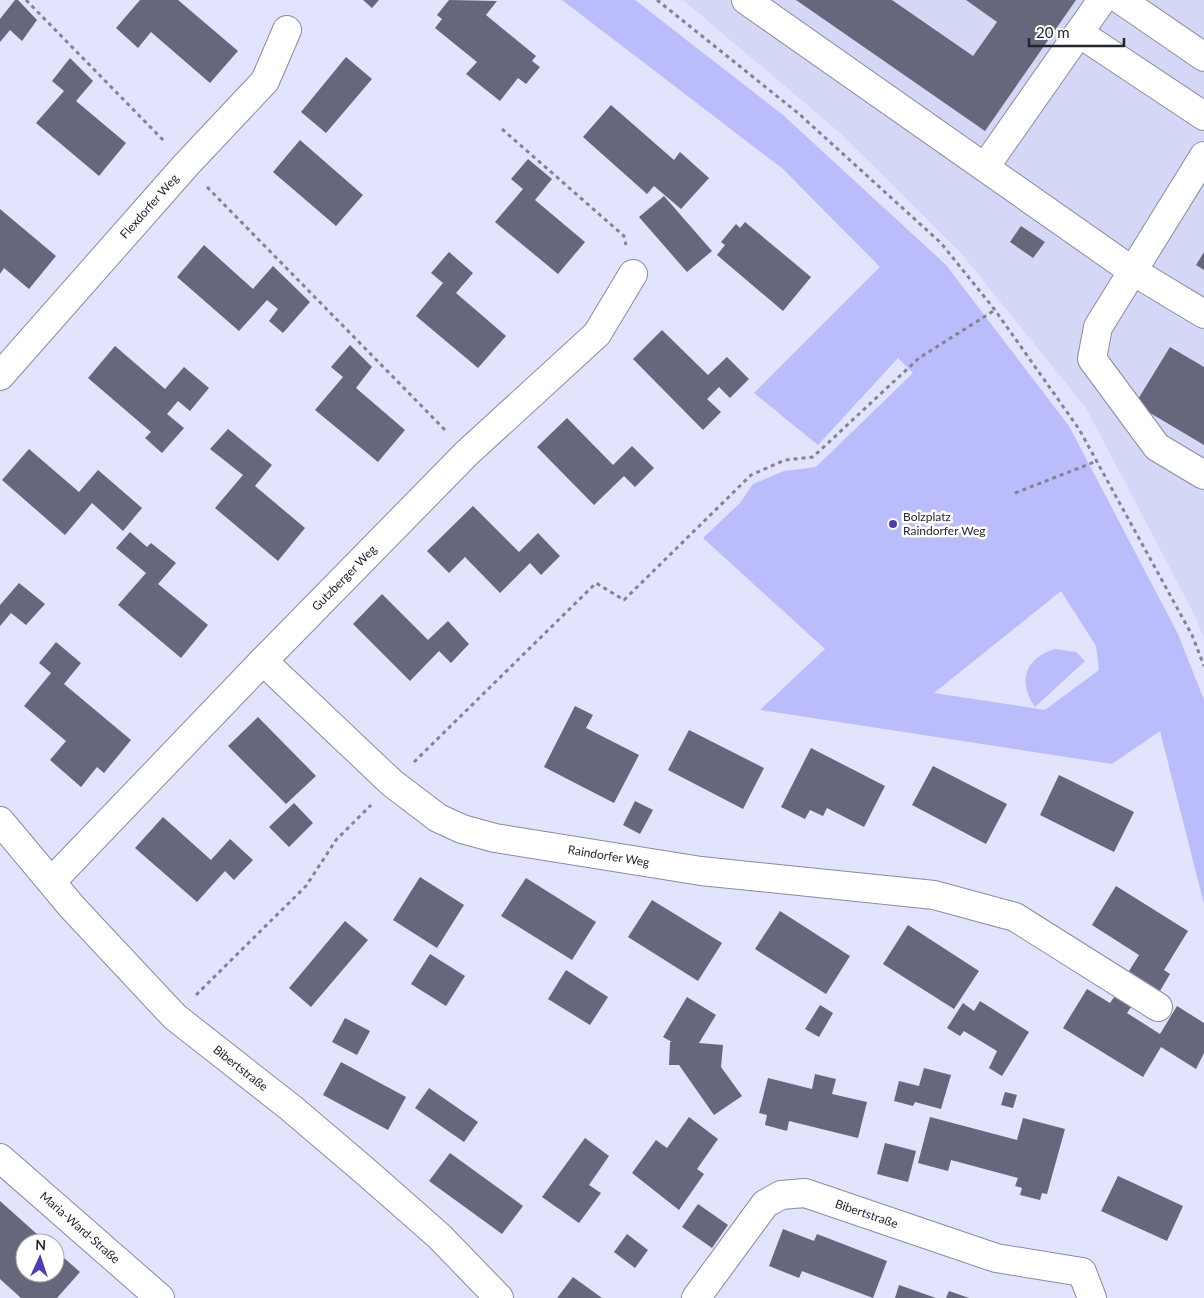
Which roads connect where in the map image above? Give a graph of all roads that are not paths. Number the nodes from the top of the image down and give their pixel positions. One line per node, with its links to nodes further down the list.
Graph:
1 (1102, 0): 5 (street)
2 (1122, 0): 6 (street)
3 (750, 1): 9 (street)
4 (287, 30): 13 (street, Flexdorfer Weg)
5 (1079, 33): 7 (street); 9 (street)
6 (1204, 57)
7 (1204, 116)
8 (1204, 156): 10 (street)
9 (985, 167): 10 (street)
10 (1132, 270): 12 (street); 14 (street)
11 (633, 274): 15 (street, Gutzberger Weg)
12 (1204, 314)
13 (0, 376)
14 (1204, 475)
15 (262, 661): 17 (street, Gutzberger Weg); 18 (street, Raindorfer Weg)
16 (0, 822): 17 (street, Bibertstraße)
17 (52, 881): 21 (street, Bibertstraße)
18 (1158, 1006)
19 (0, 1158): 20 (street, Maria-Ward-Straße)
20 (160, 1298)
21 (499, 1298)
22 (696, 1298): 23 (street, Bibertstraße)
23 (1092, 1298)

